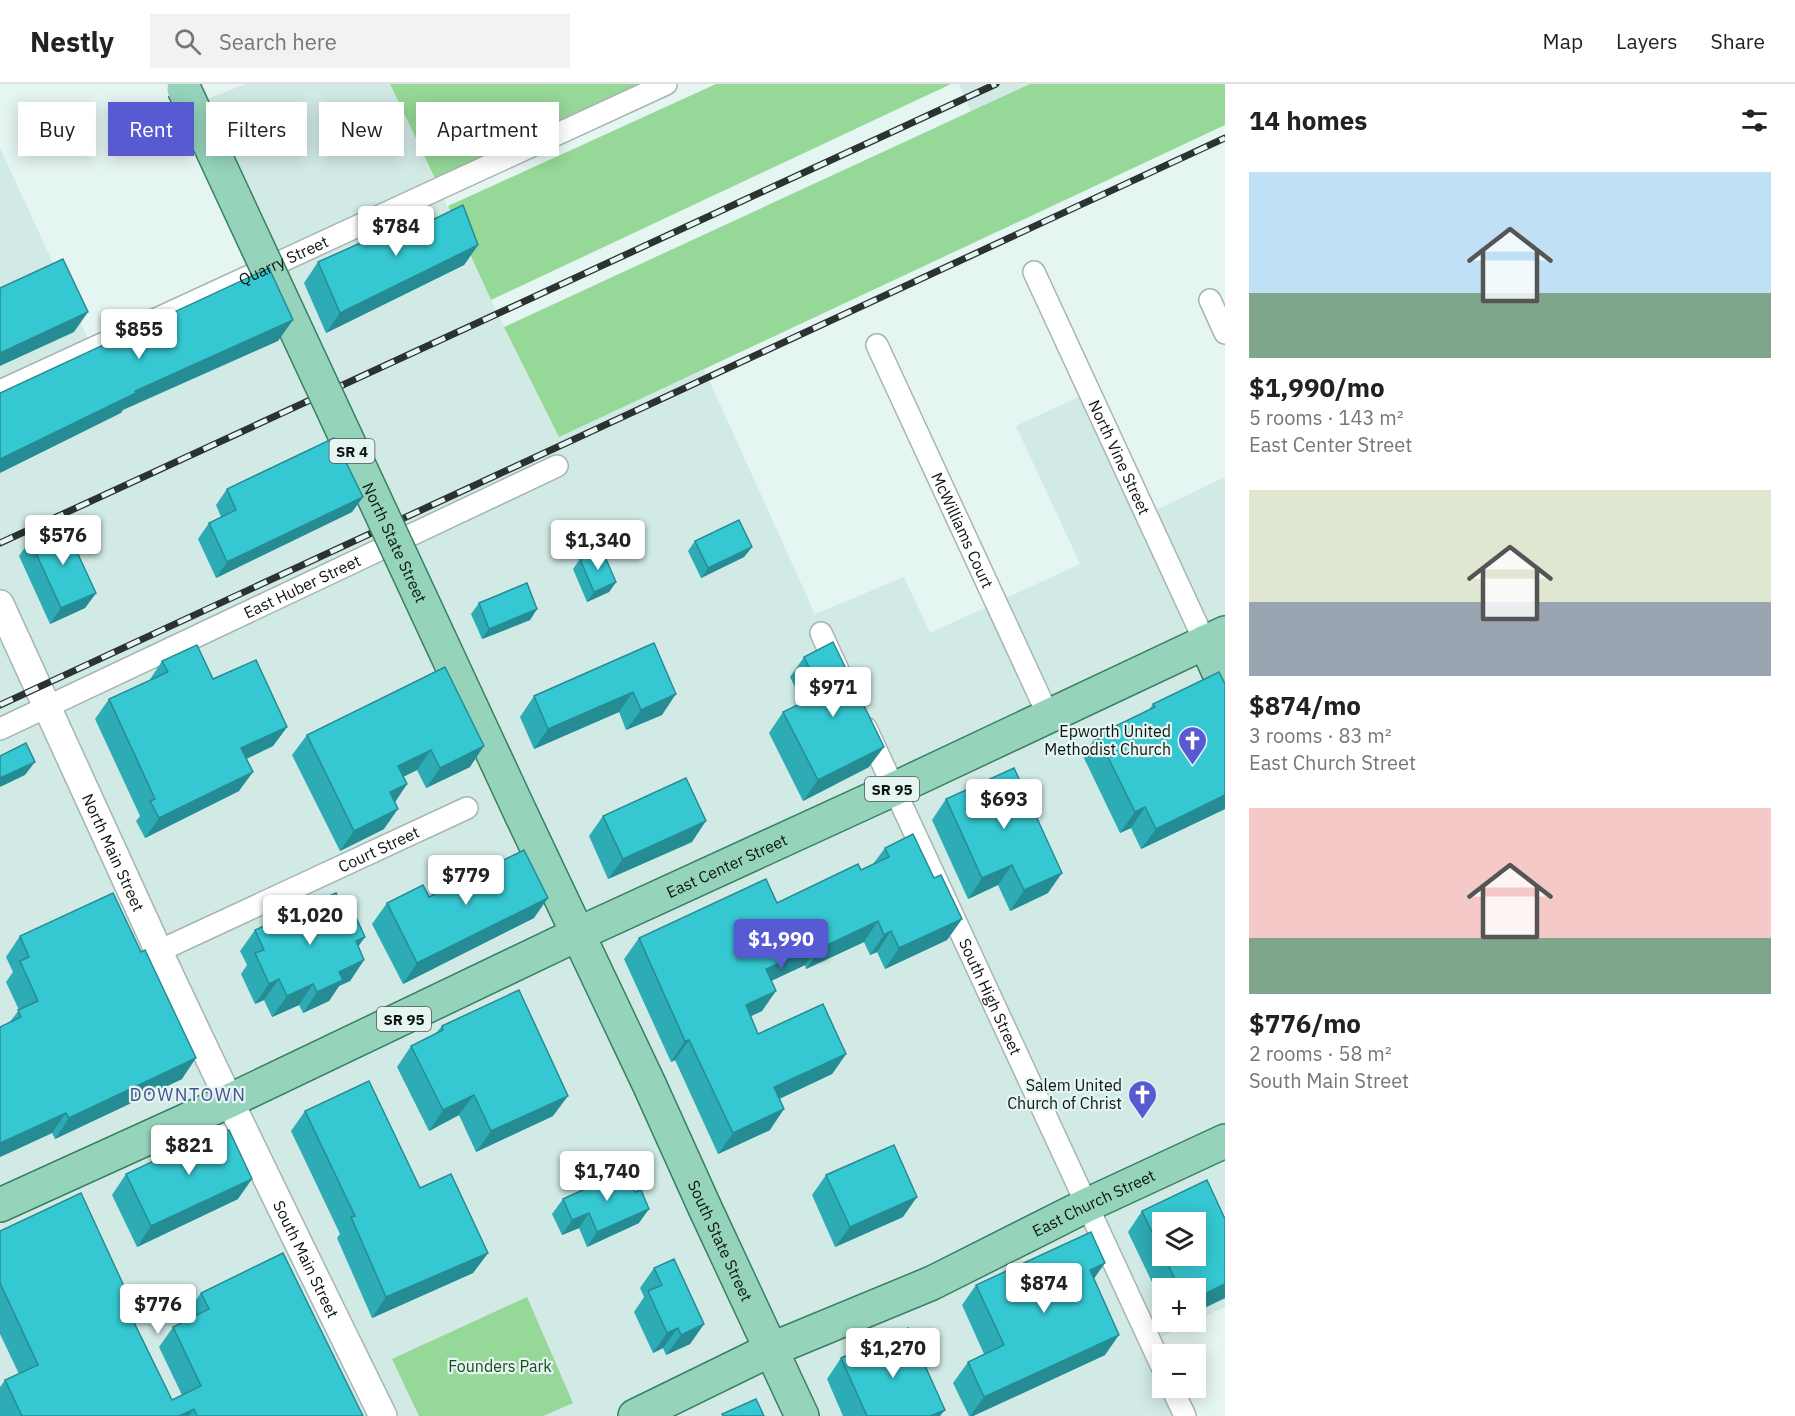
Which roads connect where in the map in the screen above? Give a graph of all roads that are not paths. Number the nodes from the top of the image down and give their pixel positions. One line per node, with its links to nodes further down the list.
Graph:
1 (666, 84): 7 (street, Quarry Street)
2 (183, 86): 20 (main road, North State Street / SR 4, bridge)
3 (1034, 272): 11 (street, North Vine Street)
4 (1210, 300): 5 (street)
5 (1225, 333)
6 (878, 345): 16 (street, McWilliams Court)
7 (0, 391)
8 (557, 466): 15 (street, East Huber Street)
9 (0, 604): 15 (street, North Main Street)
10 (820, 633): 12 (street)
11 (1215, 637): 13 (main road); 16 (main road, East Center Street / SR 95)
12 (845, 685)
13 (1225, 686)
14 (855, 706): 18 (street, South High Street)
15 (49, 707): 17 (street, East Huber Street); 21 (street, North Main Street)
16 (1048, 715): 18 (main road, East Center Street / SR 95)
17 (0, 729)
18 (894, 789): 20 (main road, East Center Street / SR 95); 25 (street, South High Street)
19 (467, 808): 21 (street, Court Street)
20 (578, 934): 22 (main road, East Center Street / SR 95); 27 (main road, South State Street / SR 4)
21 (159, 951): 22 (street, North Main Street)
22 (229, 1101): 24 (main road, SR 95); 29 (street, South Main Street)
23 (1225, 1142): 25 (main road, East Church Street)
24 (0, 1205)
25 (1087, 1205): 26 (street, South High Street); 27 (main road, East Church Street)
26 (1152, 1345)
27 (770, 1350): 30 (main road, East Church Street); 31 (main road, South State Street / SR 4)
28 (1177, 1398): 32 (street)
29 (383, 1416)
30 (635, 1416)
31 (802, 1416)
32 (1185, 1416)

